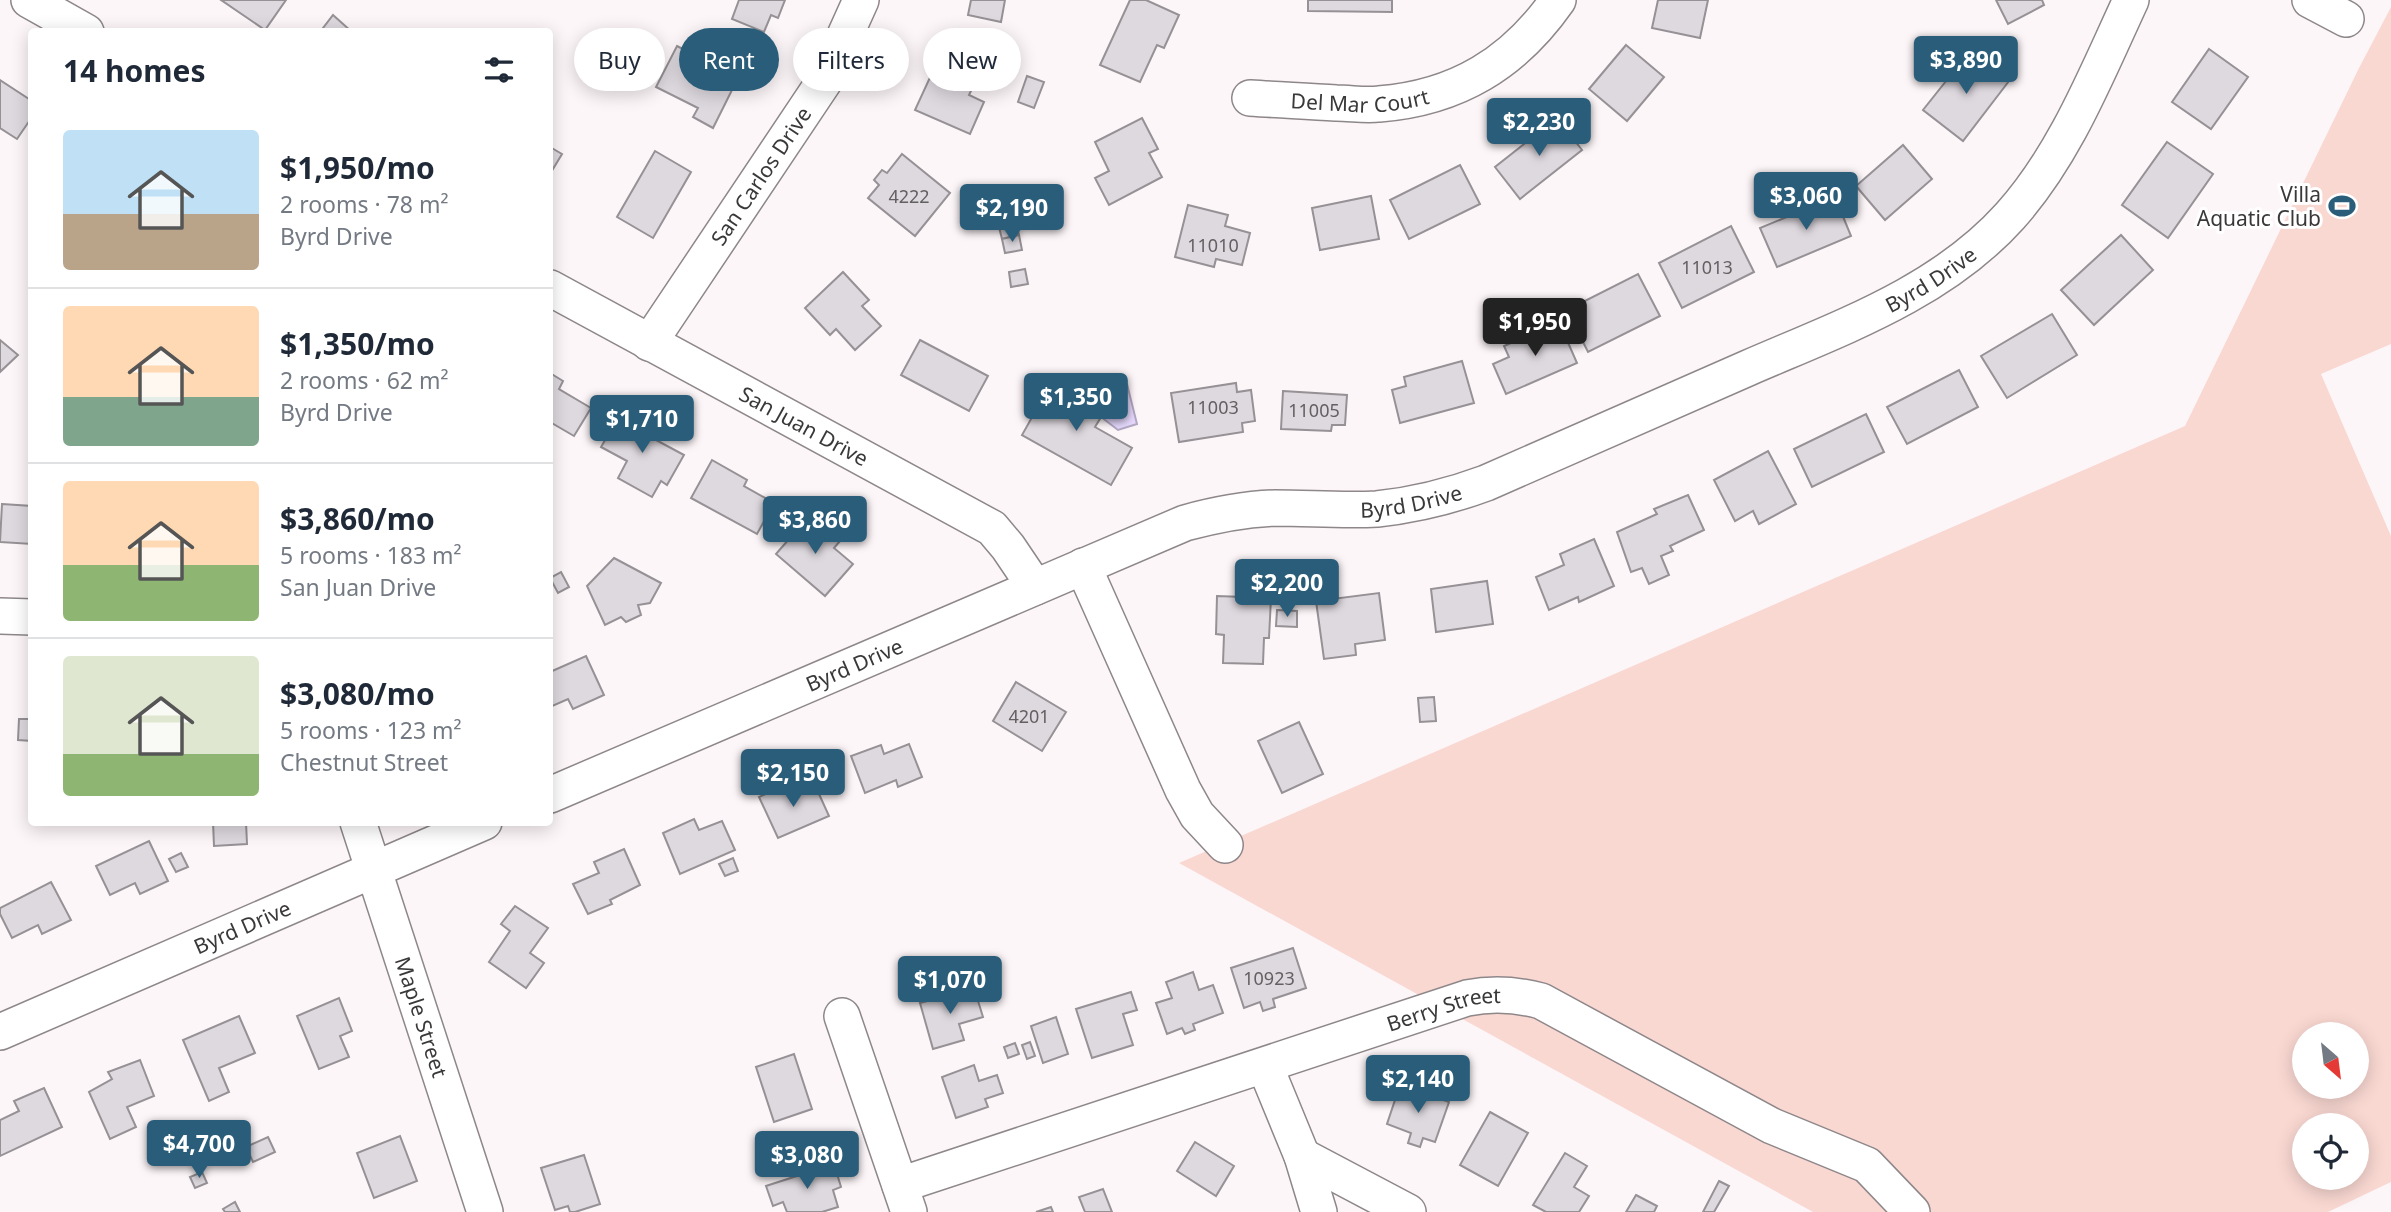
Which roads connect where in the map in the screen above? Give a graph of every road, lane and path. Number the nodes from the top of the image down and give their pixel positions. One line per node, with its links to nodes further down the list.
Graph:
1 (29, 0): 7 (street)
2 (861, 0): 10 (street, San Carlos Drive)
3 (1558, 0): 8 (street, Del Mar Court)
4 (2132, 0): 11 (street, Byrd Drive)
5 (2310, 0): 6 (street)
6 (2346, 19)
7 (79, 28)
8 (1250, 98)
9 (553, 290): 10 (street, San Juan Drive)
10 (649, 343): 12 (street, San Juan Drive)
11 (1083, 566): 12 (street, Byrd Drive); 18 (street)
12 (1035, 587): 15 (street, Byrd Drive)
13 (0, 616): 14 (street)
14 (28, 617)
15 (553, 794)
16 (359, 826): 19 (street, Maple Street)
17 (475, 826): 19 (street, Byrd Drive)
18 (1225, 845)
19 (373, 870): 21 (street, Byrd Drive); 25 (street, Maple Street)
20 (842, 1016): 24 (street)
21 (0, 1032)
22 (1265, 1066): 23 (street); 24 (street, Berry Street); 28 (street, Berry Street)
23 (1302, 1156): 26 (street); 27 (street)
24 (905, 1199)
25 (485, 1212)
26 (1319, 1212)
27 (1408, 1212)
28 (1912, 1212)

